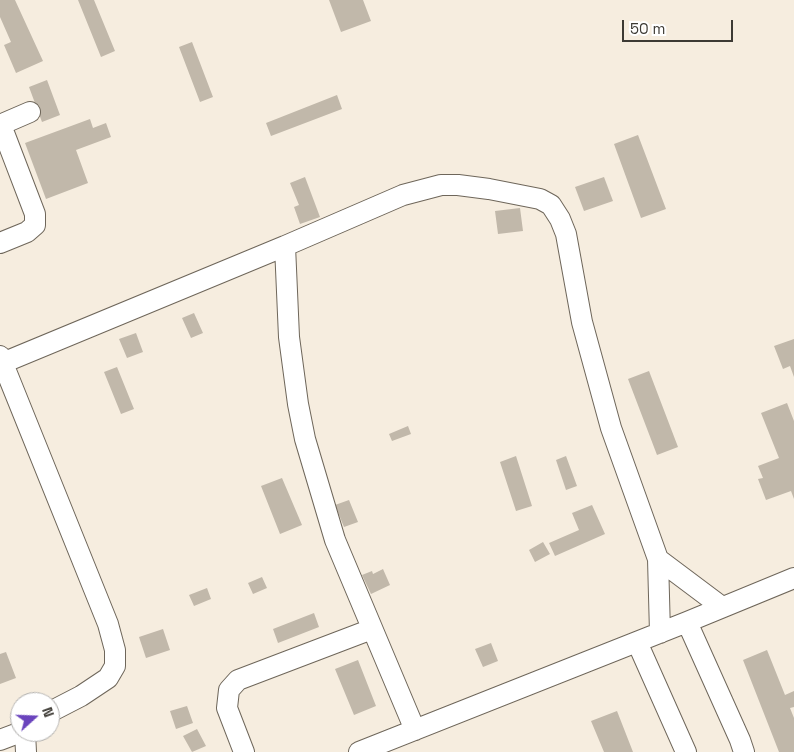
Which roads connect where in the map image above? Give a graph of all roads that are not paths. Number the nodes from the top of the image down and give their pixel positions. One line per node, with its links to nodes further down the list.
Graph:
1 (30, 112): 2 (street)
2 (0, 125): 3 (street)
3 (0, 243)
4 (285, 246): 5 (street); 6 (street); 10 (street)
5 (1, 361): 13 (street)
6 (658, 559): 8 (street); 11 (street)
7 (794, 578): 8 (street)
8 (722, 607): 9 (street)
9 (687, 622): 11 (street); 18 (street)
10 (372, 629): 14 (street); 15 (street)
11 (660, 633): 12 (street)
12 (637, 642): 14 (street); 17 (street)
13 (60, 707)
14 (415, 730): 16 (street)
15 (244, 752)
16 (359, 752)
17 (686, 752)
18 (744, 752)

